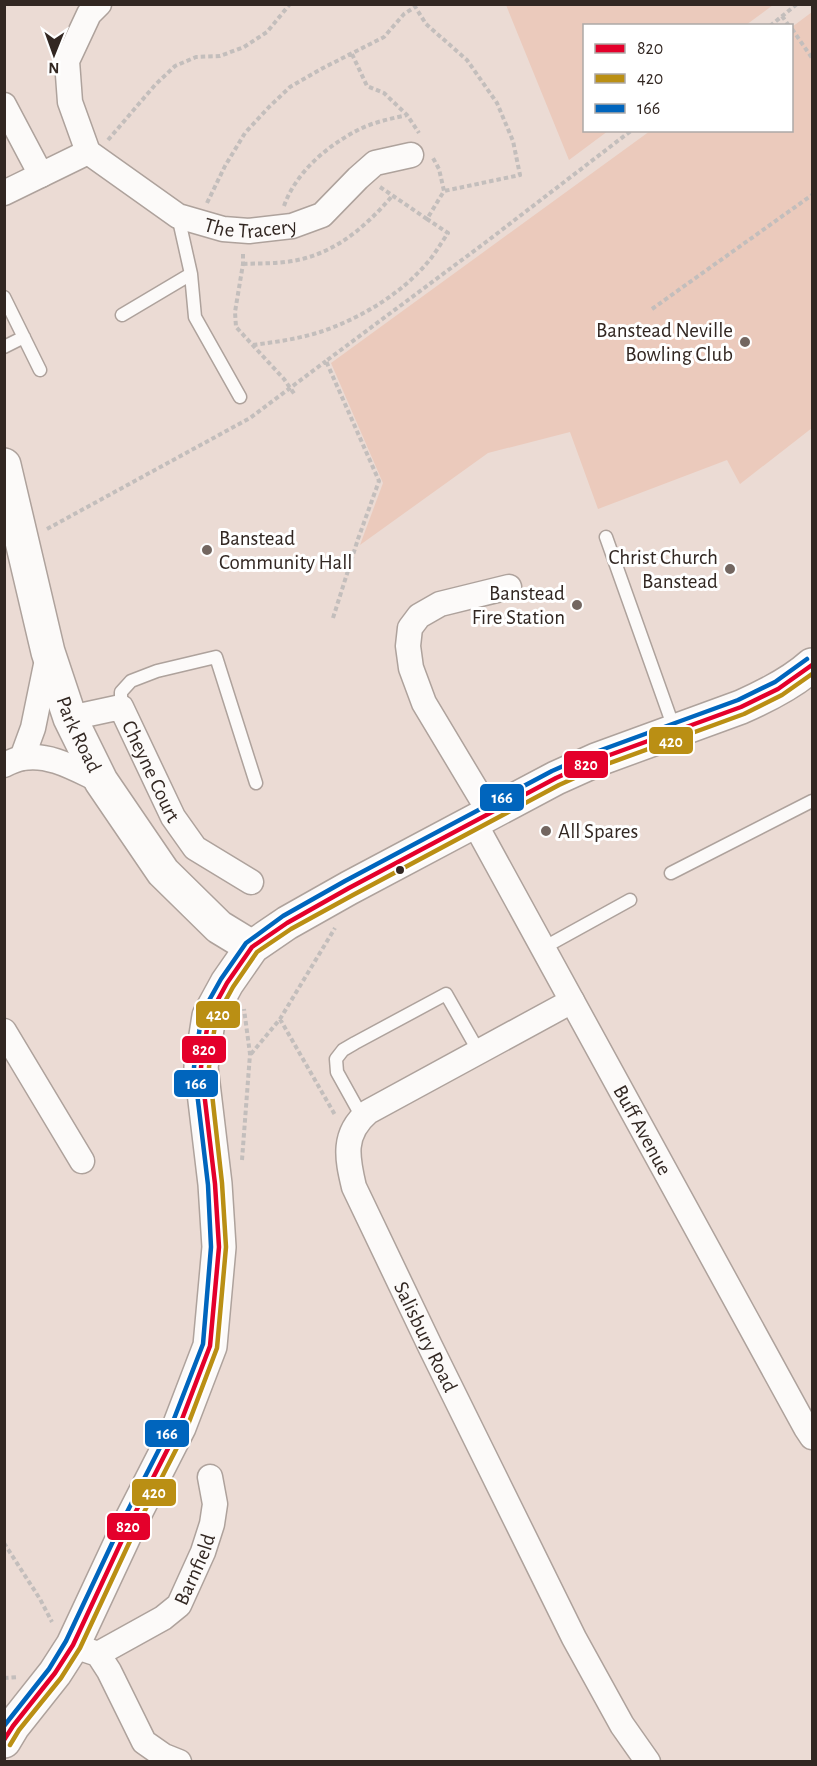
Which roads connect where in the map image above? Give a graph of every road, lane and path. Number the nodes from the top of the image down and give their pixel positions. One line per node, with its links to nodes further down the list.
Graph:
1 (99, 4): 13 (street)
2 (290, 4): 13 (path)
3 (797, 4): 5 (path)
4 (414, 5): 9 (path); 16 (path)
5 (782, 16): 6 (path); 7 (path)
6 (772, 24)
7 (788, 24)
8 (793, 31): 10 (path)
9 (352, 54): 21 (path); 22 (path)
10 (813, 58)
11 (4, 105): 15 (street)
12 (629, 132): 32 (path)
13 (88, 152): 15 (street); 21 (street, The Tracery)
14 (411, 154): 22 (street, The Tracery)
15 (41, 176): 17 (street)
16 (444, 191)
17 (4, 193)
18 (393, 195): 24 (path)
19 (813, 195): 27 (path)
20 (427, 219): 30 (path)
21 (188, 220): 23 (street, The Tracery); 25 (lane)
22 (276, 229): 23 (street, The Tracery)
23 (242, 231): 24 (path)
24 (243, 264): 30 (path)
25 (191, 274): 28 (lane); 36 (lane)
26 (4, 297): 29 (lane)
27 (652, 309)
28 (122, 315)
29 (24, 337): 31 (lane); 33 (lane)
30 (253, 345): 34 (path)
31 (4, 347)
32 (326, 361): 34 (path); 41 (path)
33 (40, 370)
34 (291, 387): 35 (path); 39 (path)
35 (296, 394)
36 (240, 397)
37 (4, 465): 39 (main road, Park Road)
38 (606, 537): 46 (lane)
39 (22, 542): 42 (main road, Park Road)
40 (509, 587): 51 (street, Buff Avenue)
41 (333, 618)
42 (48, 652): 45 (main road, Park Road); 47 (street)
43 (813, 665): 46 (main road)
44 (121, 707): 45 (street, Cheyne Court); 49 (lane); 52 (street, Cheyne Court)
45 (70, 718): 48 (main road, Park Road)
46 (675, 732): 51 (main road)
47 (13, 761): 48 (street)
48 (101, 781): 53 (main road, Park Road)
49 (256, 783)
50 (813, 801): 54 (lane)
51 (482, 817): 58 (main road); 59 (street, Buff Avenue)
52 (195, 848): 53 (street); 55 (street, Cheyne Court)
53 (163, 872): 58 (main road, Park Road)
54 (671, 873)
55 (251, 882)
56 (630, 900): 59 (lane)
57 (342, 920): 61 (path)
58 (252, 947): 71 (main road)
59 (543, 948): 60 (street, Buff Avenue)
60 (572, 1001): 63 (street); 68 (street, Buff Avenue)
61 (280, 1019): 64 (path); 66 (path)
62 (4, 1031): 67 (street)
63 (479, 1052): 65 (street); 65 (lane)
64 (250, 1054)
65 (362, 1117): 66 (street)
66 (349, 1139): 74 (street, Salisbury Road)
67 (82, 1161)
68 (813, 1437)
69 (210, 1477): 71 (street, Barnfield)
70 (4, 1544): 71 (path)
71 (86, 1649): 72 (main road); 73 (street)
72 (7, 1734)
73 (179, 1761)
74 (648, 1761)

